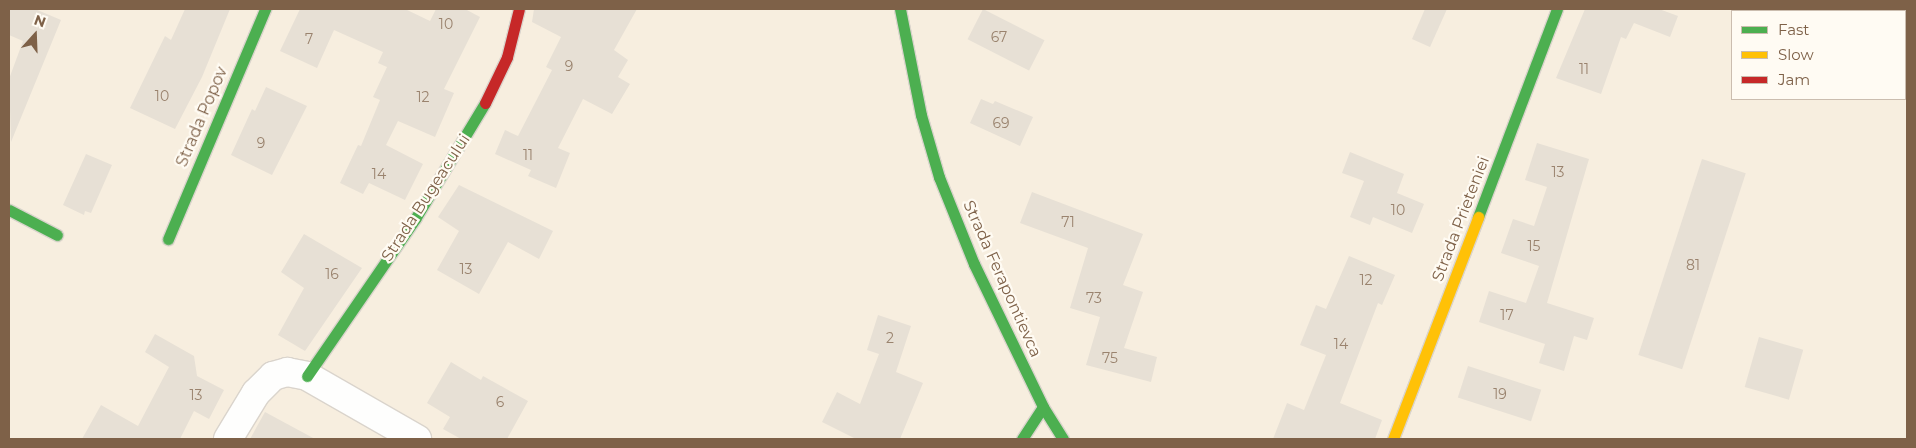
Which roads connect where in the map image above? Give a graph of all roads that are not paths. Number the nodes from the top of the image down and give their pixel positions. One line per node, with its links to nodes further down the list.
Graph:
1 (265, 9): 7 (street, Strada Popov)
2 (519, 9): 8 (street, Strada Bugeacului)
3 (900, 9): 9 (street, Strada Ferapontievca)
4 (1557, 9): 14 (street, Strada Prieteniei)
5 (9, 210): 6 (street)
6 (57, 235)
7 (168, 239)
8 (297, 374): 10 (street, Strada Bugeacului); 11 (street)
9 (1044, 407): 12 (street); 13 (street, Strada Ferapontievca)
10 (228, 439)
11 (417, 439)
12 (1022, 439)
13 (1063, 439)
14 (1393, 439)

